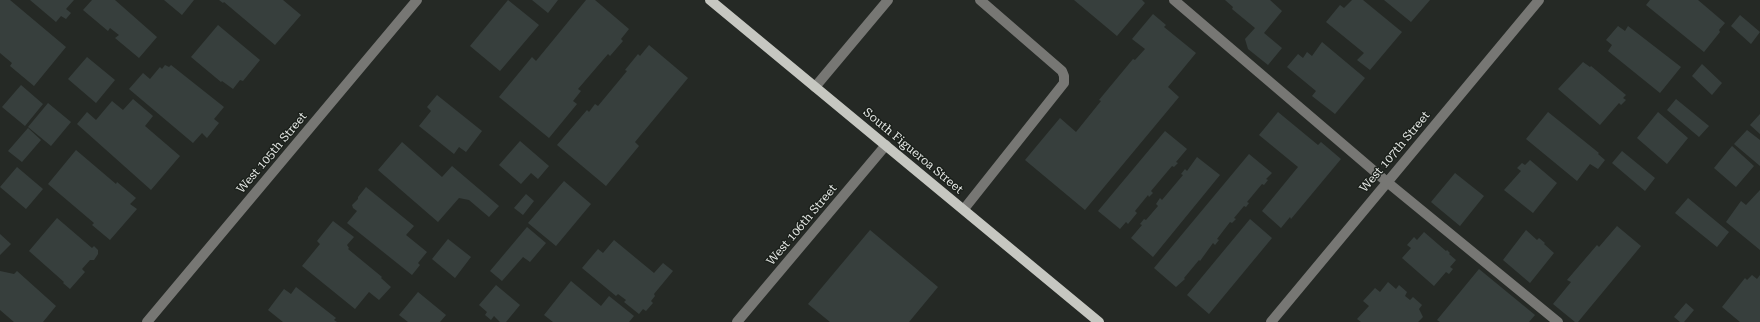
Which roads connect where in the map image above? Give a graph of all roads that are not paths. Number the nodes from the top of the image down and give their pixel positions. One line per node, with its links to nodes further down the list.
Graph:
1 (417, 0): 11 (street, West 105th Street)
2 (710, 0): 7 (main road, South Figueroa Street)
3 (888, 0): 7 (street)
4 (980, 0): 10 (street)
5 (1174, 0): 9 (street)
6 (1539, 0): 9 (street, West 107th Street)
7 (816, 87): 8 (main road, South Figueroa Street)
8 (886, 145): 10 (main road, South Figueroa Street); 12 (street, West 106th Street)
9 (1387, 182): 14 (street, West 107th Street); 15 (street)
10 (964, 209): 13 (main road, South Figueroa Street)
11 (147, 322)
12 (737, 322)
13 (1099, 322)
14 (1271, 322)
15 (1558, 322)

